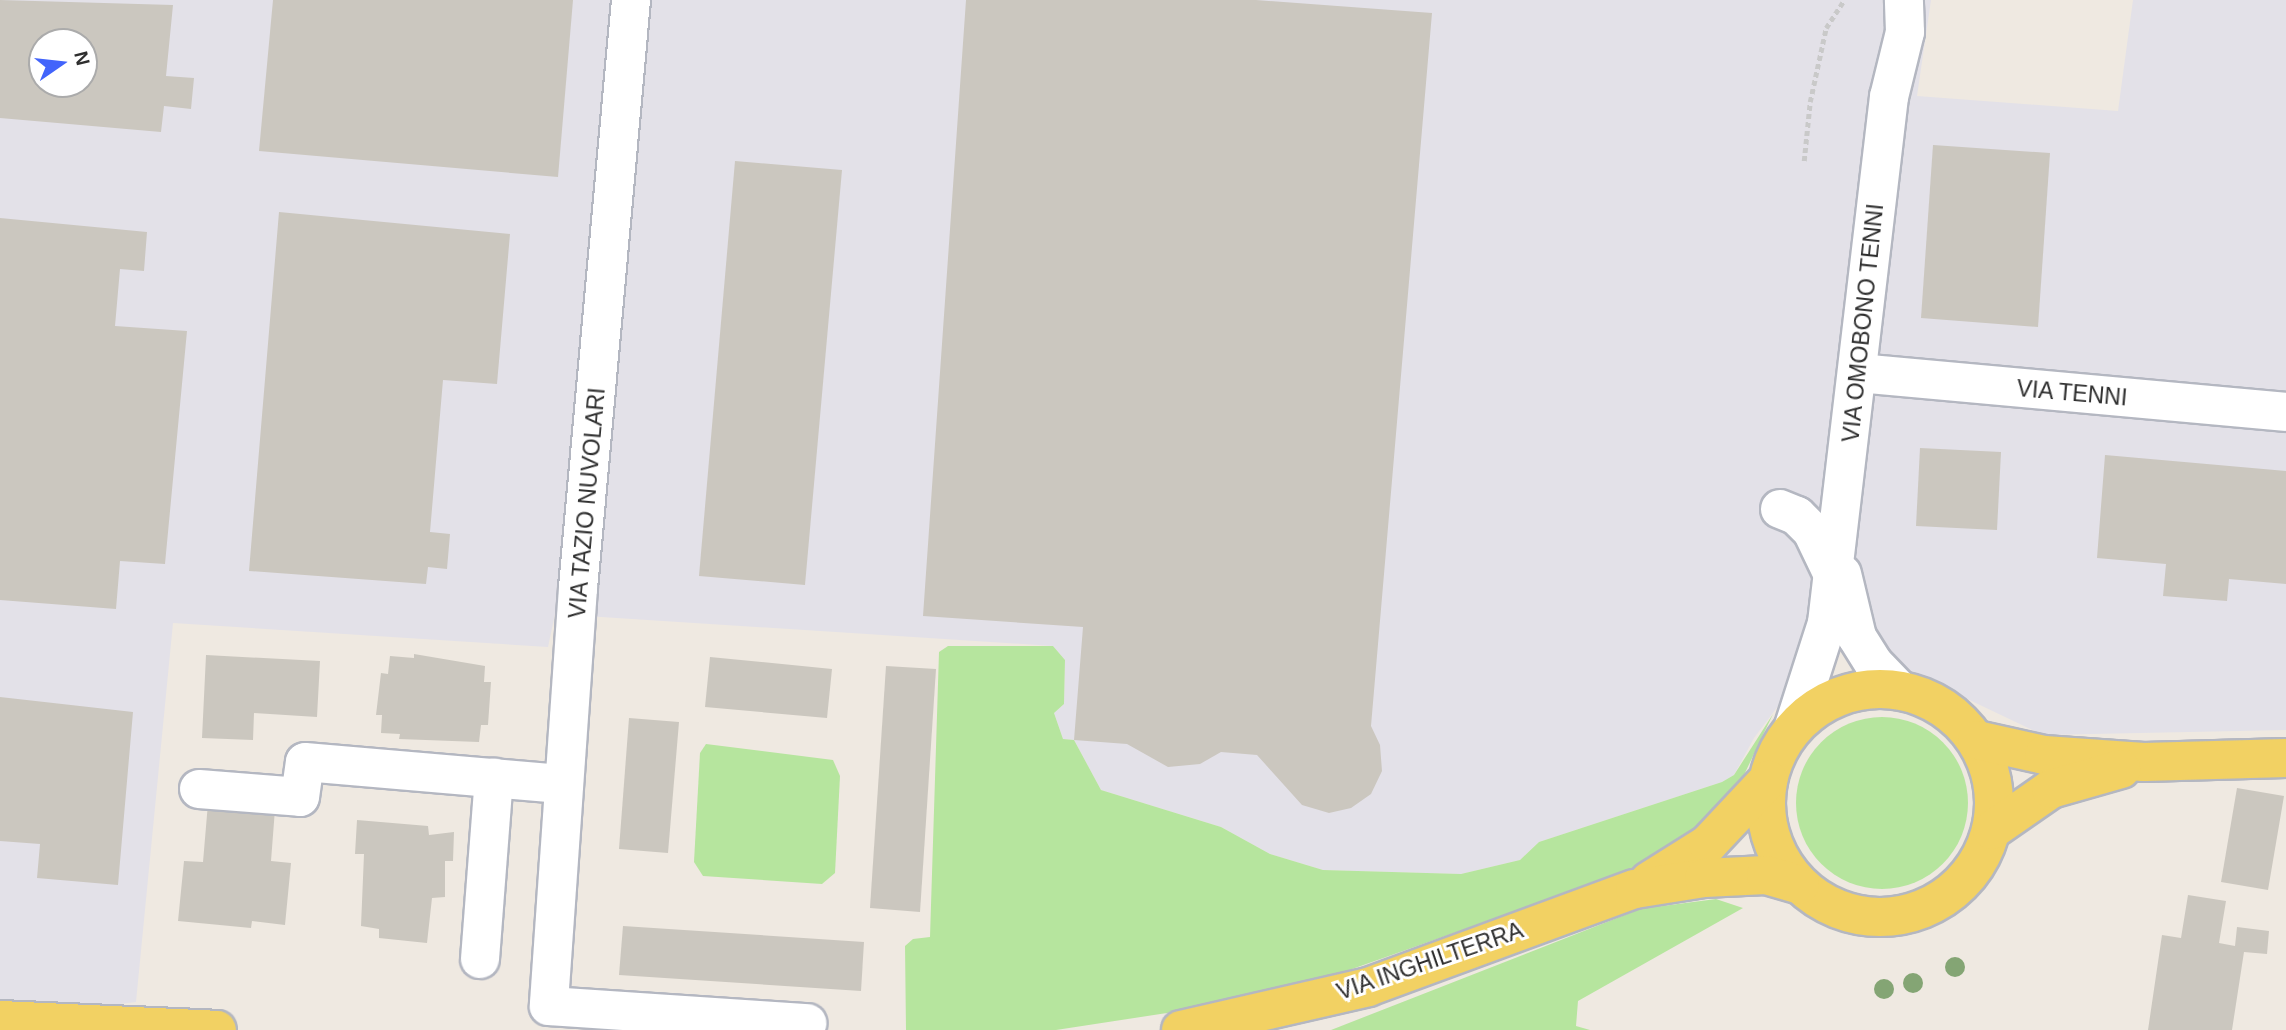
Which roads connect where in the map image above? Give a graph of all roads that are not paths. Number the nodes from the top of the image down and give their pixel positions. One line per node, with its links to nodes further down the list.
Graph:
1 (631, 0): 16 (street, VIA TAZIO NUVOLARI)
2 (1879, 0): 4 (street, VIA OMOBONO TENNI)
3 (1904, 0): 4 (street, VIA OMOBONO TENNI)
4 (1889, 97): 5 (street, VIA OMOBONO TENNI)
5 (1858, 373): 6 (street, VIA TENNI); 8 (street, VIA OMOBONO TENNI)
6 (2286, 412)
7 (1780, 509): 8 (street)
8 (1836, 563): 9 (street, VIA OMOBONO TENNI); 10 (street, VIA OMOBONO TENNI)
9 (1897, 688): 10 (main road, VIA INGHILTERRA); 11 (main road, VIA INGHILTERRA)
10 (1794, 726): 15 (main road, VIA INGHILTERRA)
11 (1977, 740): 13 (main road, VIA INGHILTERRA); 18 (main road, VIA INGHILTERRA)
12 (2286, 758): 13 (main road, VIA INGHILTERRA)
13 (2144, 762): 18 (main road, VIA INGHILTERRA)
14 (494, 778): 16 (street); 17 (street); 21 (street)
15 (1768, 780): 19 (main road, VIA INGHILTERRA); 20 (main road, VIA INGHILTERRA)
16 (564, 784): 23 (street, VIA TAZIO NUVOLARI)
17 (199, 789)
18 (1992, 830): 19 (main road, VIA INGHILTERRA)
19 (1800, 885): 20 (main road, VIA INGHILTERRA)
20 (1635, 889): 25 (main road, VIA INGHILTERRA)
21 (480, 959)
22 (0, 1020): 24 (main road)
23 (807, 1023)
24 (217, 1030)
25 (1181, 1030)

